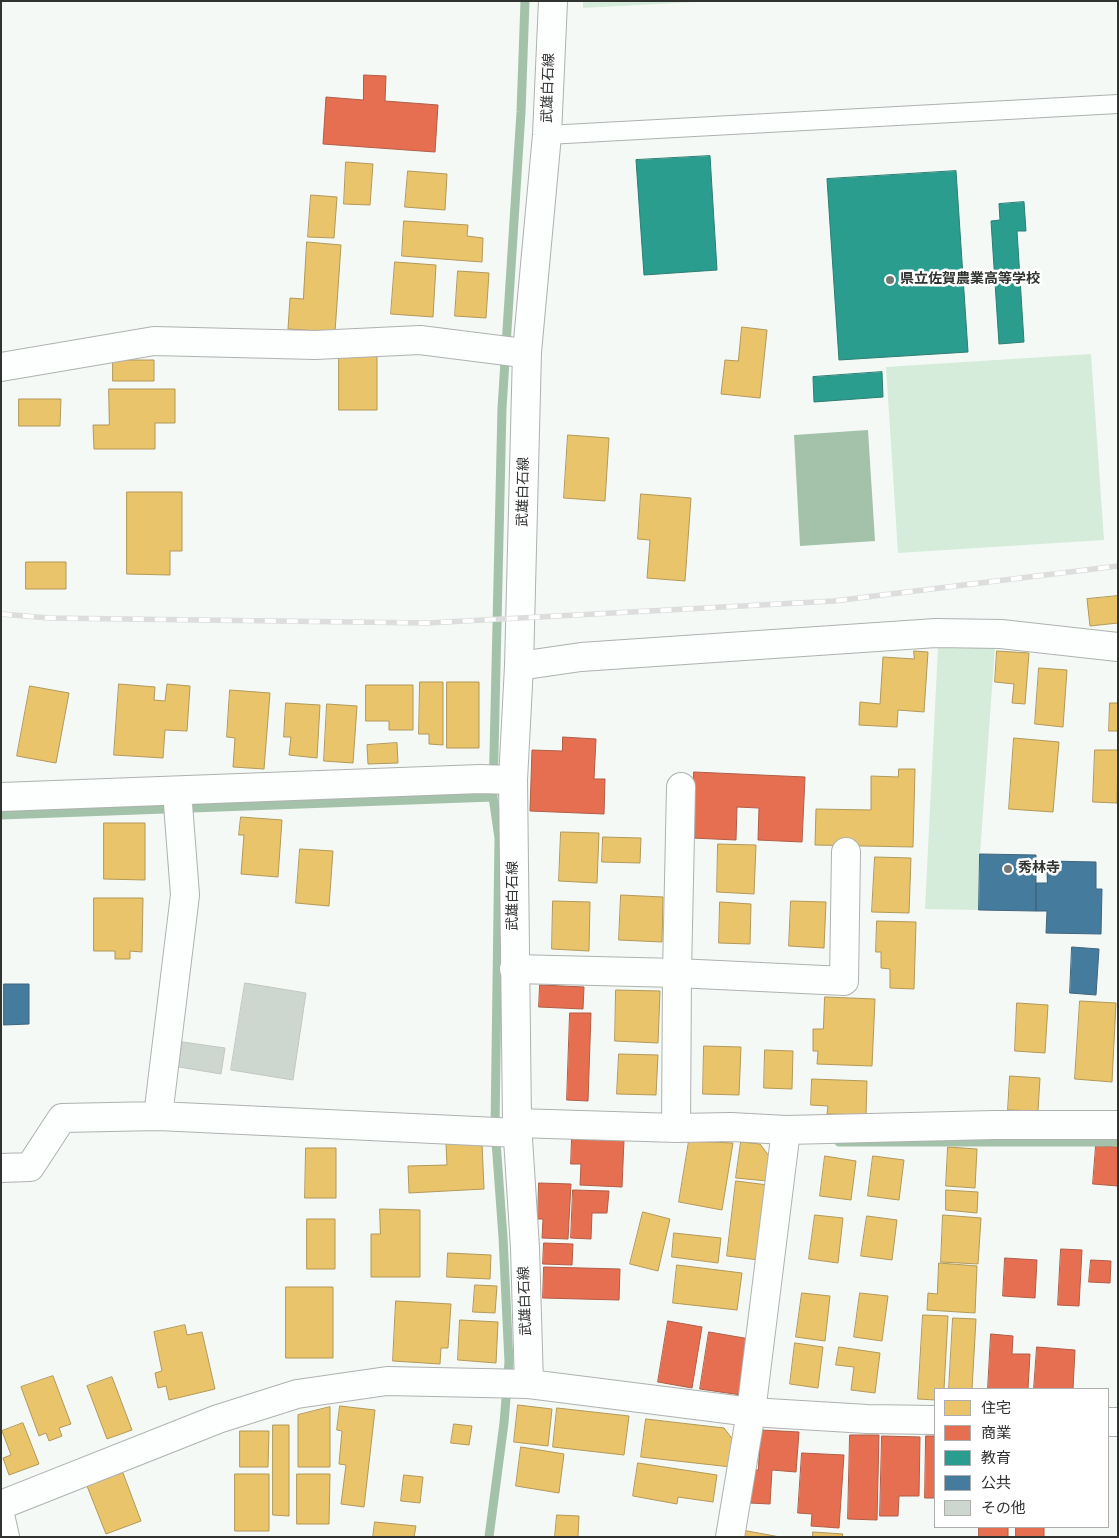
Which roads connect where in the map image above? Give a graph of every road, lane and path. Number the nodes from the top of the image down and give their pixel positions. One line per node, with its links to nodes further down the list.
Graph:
1 (553, 1): 3 (street, 武雄白石線)
2 (1118, 104): 3 (lane)
3 (547, 135): 4 (street, 武雄白石線)
4 (511, 351): 5 (street); 7 (street, 武雄白石線)
5 (1, 367)
6 (1118, 646): 7 (street)
7 (519, 666): 8 (street, 武雄白石線)
8 (499, 779): 11 (street); 13 (street, 武雄白石線)
9 (681, 787): 14 (street)
10 (1, 797): 11 (street)
11 (178, 802): 15 (street)
12 (846, 852): 14 (street)
13 (514, 969): 14 (street); 18 (street, 武雄白石線)
14 (677, 973): 17 (street)
15 (158, 1116): 18 (street); 20 (street)
16 (1118, 1125): 19 (street)
17 (676, 1128): 18 (street); 19 (street)
18 (506, 1130): 21 (street, 武雄白石線)
19 (786, 1130): 22 (street)
20 (1, 1168)
21 (514, 1384): 22 (street); 24 (street)
22 (751, 1412): 23 (street); 27 (street)
23 (934, 1420)
24 (1, 1505)
25 (1, 1519): 26 (street)
26 (5, 1537)
27 (730, 1537)

